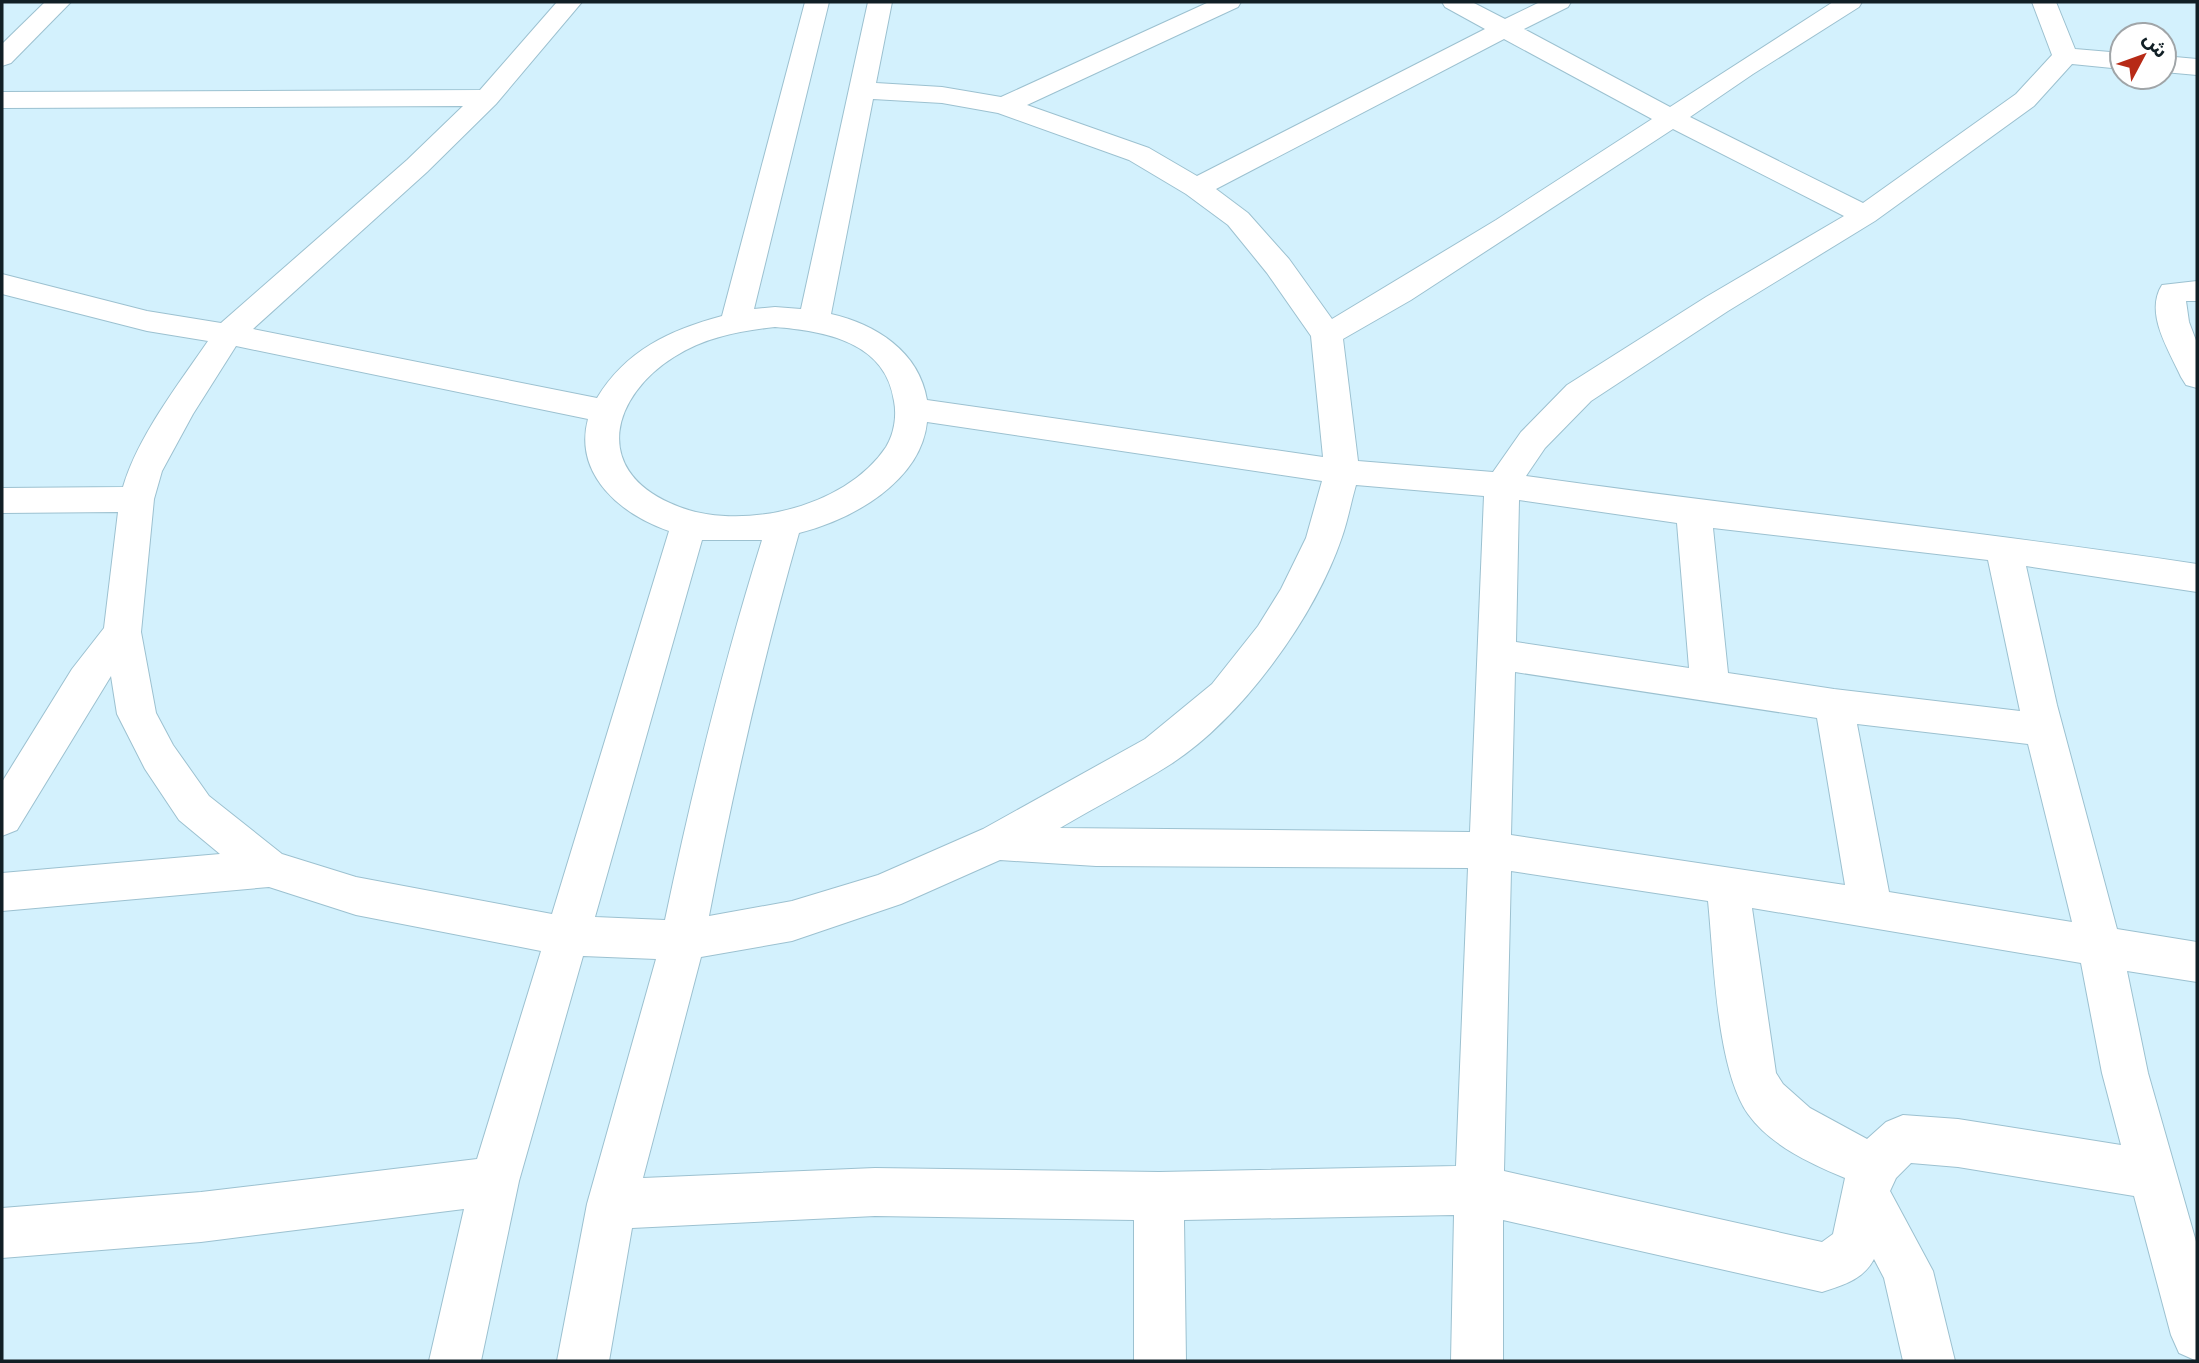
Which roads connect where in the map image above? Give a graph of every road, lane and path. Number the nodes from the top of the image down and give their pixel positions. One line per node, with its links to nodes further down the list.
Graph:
1 (59, 2): 12 (street)
2 (570, 2): 17 (street)
3 (817, 2): 26 (street)
4 (880, 2): 16 (street)
5 (1229, 2): 19 (street)
6 (1454, 2): 10 (street)
7 (1850, 2): 20 (street)
8 (2044, 2): 11 (street)
9 (1542, 5): 10 (street)
10 (1502, 29): 20 (street); 21 (street)
11 (2065, 56): 13 (street); 22 (street)
12 (2, 58)
13 (2108, 60)
14 (2178, 65): 15 (street)
15 (2197, 67)
16 (864, 90): 19 (street); 25 (street)
17 (487, 98): 18 (street); 27 (street)
18 (2, 100)
19 (1004, 106): 21 (street)
20 (1669, 117): 22 (street); 28 (street)
21 (1196, 188): 28 (street)
22 (1865, 215): 33 (street)
23 (2, 284): 27 (street)
24 (2197, 290): 29 (street)
25 (814, 320): 26 (street); 30 (street)
26 (736, 321): 31 (street)
27 (228, 334): 31 (street); 34 (street)
28 (1327, 334): 32 (street)
29 (2197, 377)
30 (914, 409): 32 (street); 38 (street)
31 (606, 411): 37 (street)
32 (1342, 472): 33 (street); 47 (street)
33 (1502, 485): 36 (street); 42 (street)
34 (137, 499): 35 (street); 41 (street)
35 (2, 500)
36 (1694, 513): 39 (street); 43 (street)
37 (689, 525): 38 (street); 53 (street)
38 (784, 525): 54 (street)
39 (2004, 549): 40 (street); 45 (street)
40 (2197, 578)
41 (122, 632): 46 (street); 49 (street)
42 (1498, 654): 43 (street); 48 (street)
43 (1710, 685): 44 (street)
44 (1834, 705): 45 (street); 52 (street)
45 (2045, 730): 55 (street)
46 (2, 818)
47 (999, 842): 48 (street); 54 (street)
48 (1490, 850): 50 (street); 60 (street)
49 (269, 868): 51 (street); 53 (street)
50 (1728, 886): 52 (street); 58 (street)
51 (2, 892)
52 (1871, 909): 55 (street)
53 (567, 936): 54 (street); 59 (street)
54 (683, 940): 62 (street)
55 (2100, 947): 56 (street); 57 (street)
56 (2197, 962)
57 (2154, 1175): 58 (street); 64 (street)
58 (1870, 1180): 60 (street); 69 (street)
59 (495, 1181): 63 (street); 65 (street)
60 (1479, 1190): 61 (street); 68 (street)
61 (1159, 1196): 62 (street); 67 (street)
62 (612, 1204): 66 (street)
63 (2, 1233)
64 (2197, 1335)
65 (455, 1361)
66 (583, 1361)
67 (1160, 1361)
68 (1477, 1361)
69 (1929, 1361)

